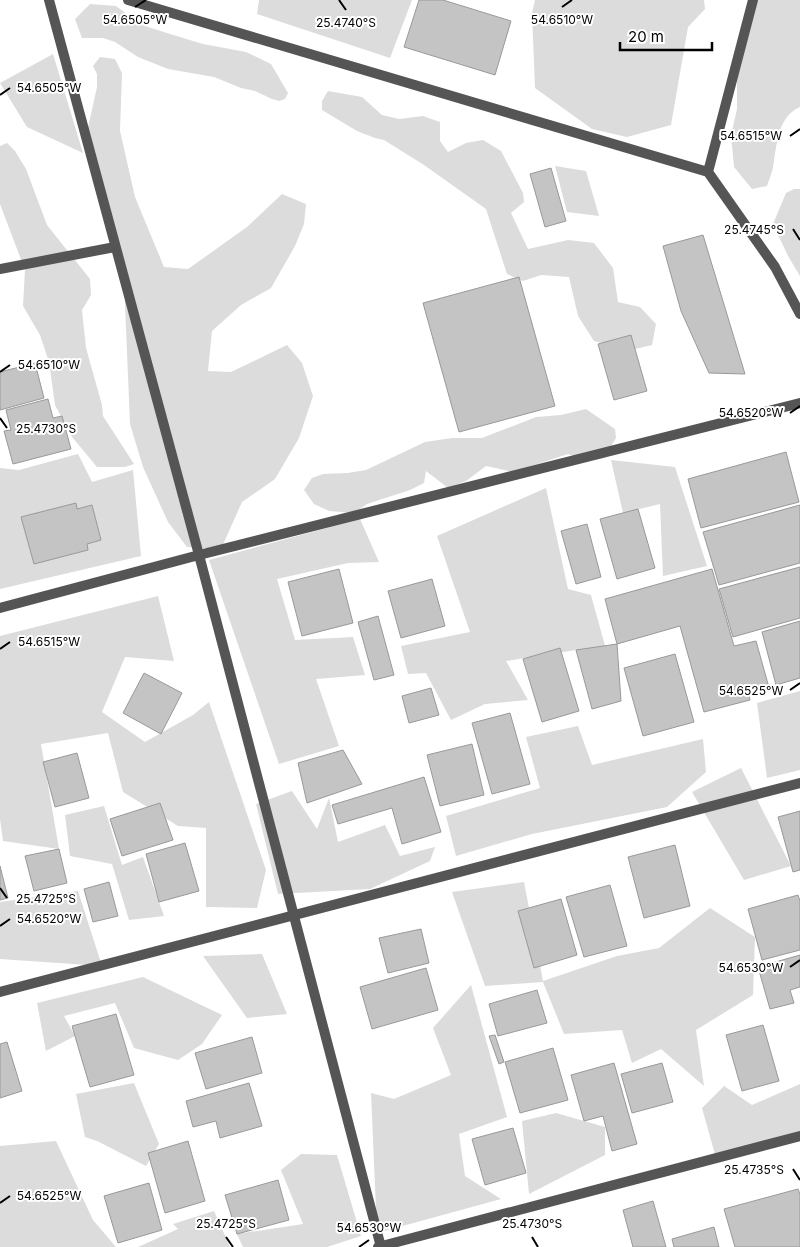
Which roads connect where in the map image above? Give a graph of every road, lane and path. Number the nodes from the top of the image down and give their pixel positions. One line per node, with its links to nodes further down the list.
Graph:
1 (49, 0): 5 (street)
2 (128, 0): 4 (street)
3 (753, 0): 4 (street)
4 (708, 172): 7 (street)
5 (115, 247): 6 (street); 9 (street)
6 (0, 269)
7 (800, 314)
8 (800, 403): 9 (street)
9 (199, 555): 10 (street); 12 (street)
10 (0, 608)
11 (800, 784): 12 (street)
12 (294, 916): 13 (street); 15 (street)
13 (0, 992)
14 (800, 1136): 15 (street)
15 (379, 1247)

